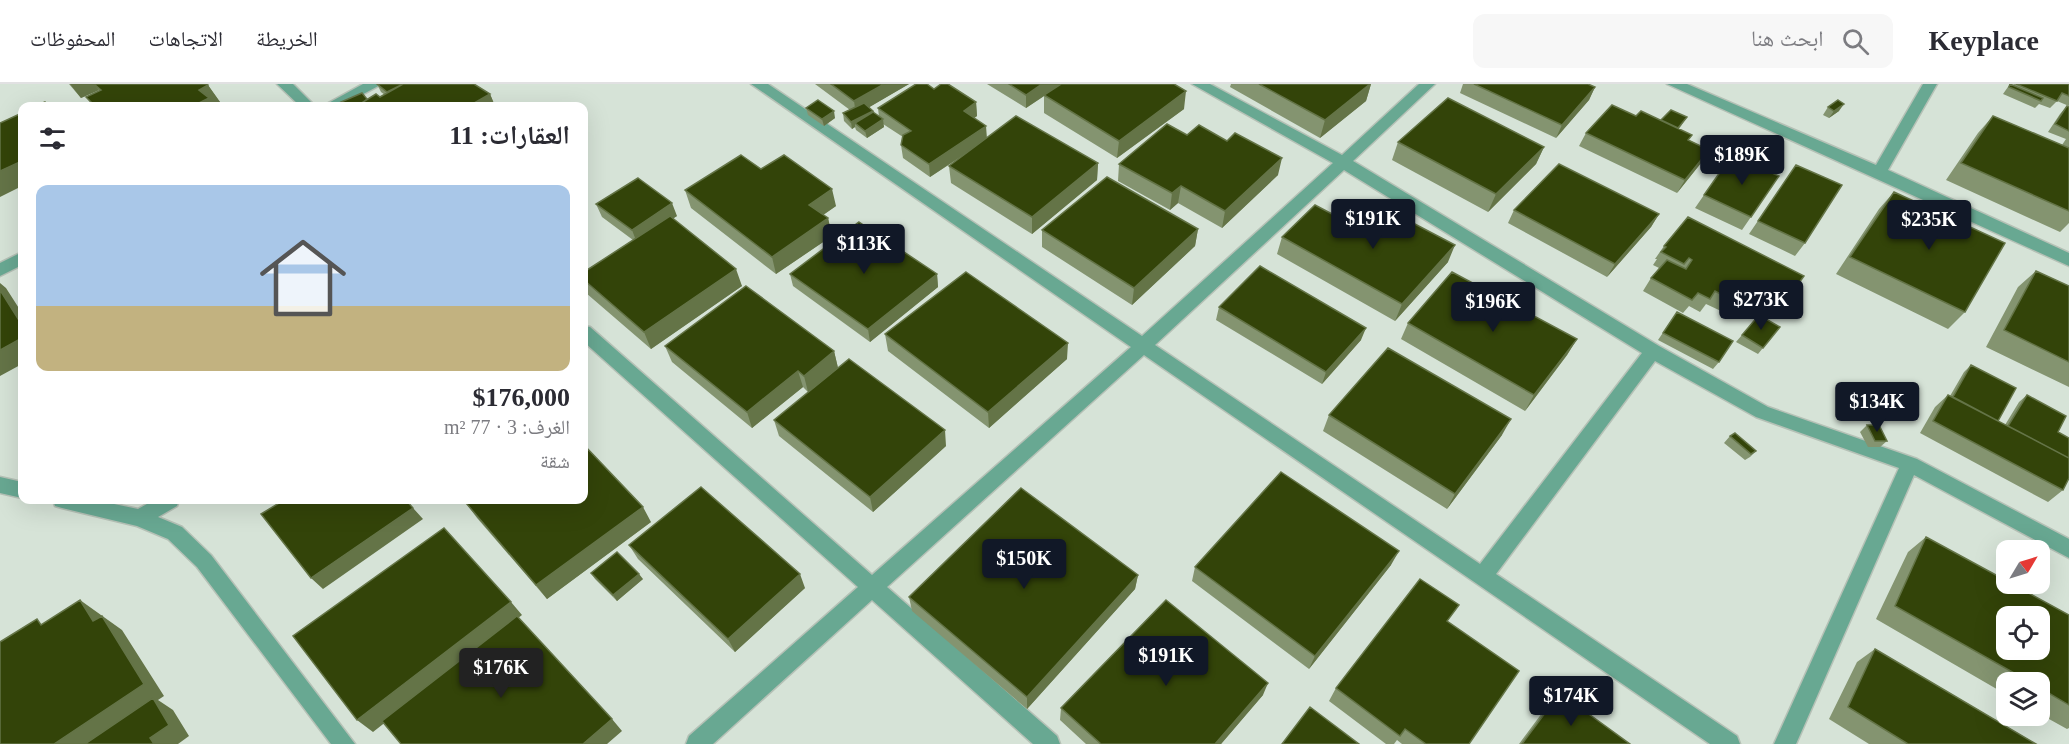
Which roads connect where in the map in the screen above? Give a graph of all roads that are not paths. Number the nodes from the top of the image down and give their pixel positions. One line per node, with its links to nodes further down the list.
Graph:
1 (284, 84): 8 (street)
2 (375, 84): 9 (street)
3 (758, 84): 16 (street)
4 (1199, 84): 10 (street)
5 (1428, 84): 10 (street)
6 (1674, 84): 11 (street)
7 (1930, 84): 11 (street)
8 (304, 102)
9 (338, 102)
10 (1345, 163): 16 (street); 17 (street)
11 (1879, 172): 13 (street)
12 (18, 260): 14 (street)
13 (2069, 260)
14 (0, 270)
15 (588, 336): 26 (street)
16 (1143, 346): 25 (street); 26 (street)
17 (1653, 351): 18 (street); 25 (street)
18 (1910, 464): 24 (street); 31 (street)
19 (0, 485): 20 (street)
20 (18, 489)
21 (79, 504): 23 (street)
22 (163, 504): 23 (street)
23 (140, 518): 27 (street)
24 (2069, 549)
25 (1482, 577): 30 (street)
26 (873, 590): 28 (street); 29 (street)
27 (344, 744)
28 (697, 744)
29 (1049, 744)
30 (1729, 744)
31 (1785, 744)

